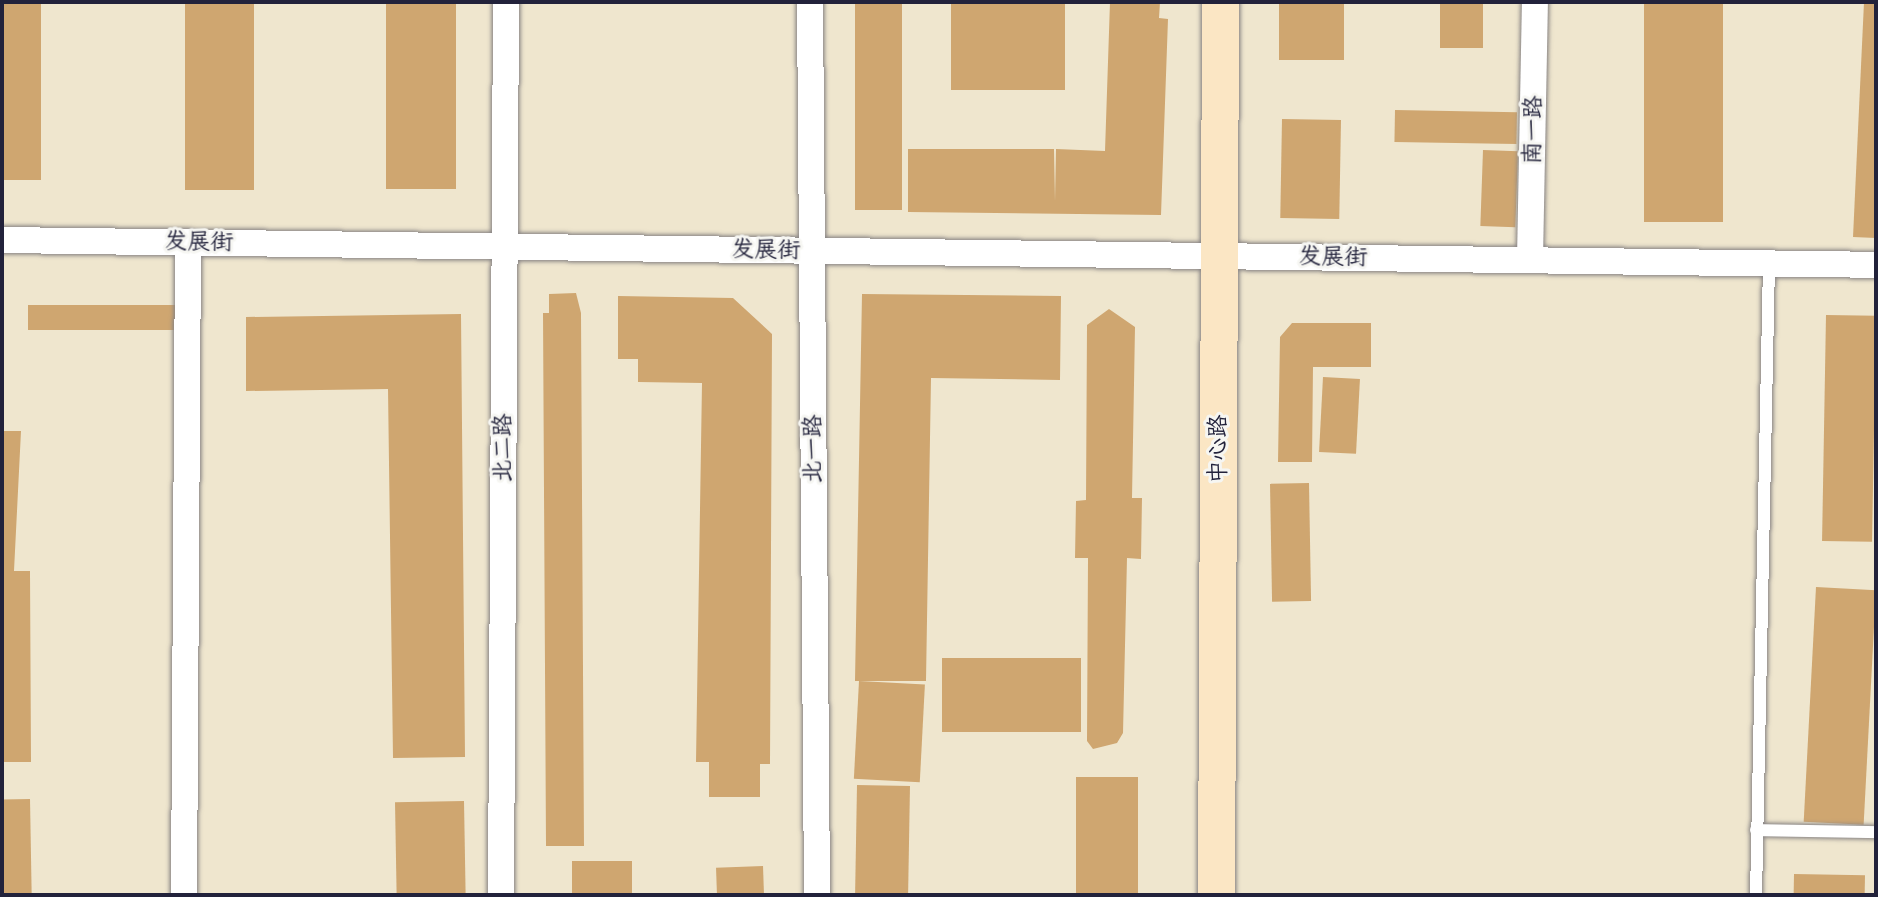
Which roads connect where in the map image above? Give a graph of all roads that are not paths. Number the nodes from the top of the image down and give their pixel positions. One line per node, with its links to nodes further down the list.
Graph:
1 (506, 2): 7 (street, 北二路)
2 (810, 2): 8 (street, 北一路)
3 (1220, 2): 9 (street, 中心路)
4 (1535, 2): 10 (street, 南一路)
5 (2, 240): 6 (street, 发展街)
6 (188, 242): 7 (street, 发展街); 15 (street)
7 (505, 246): 8 (street, 发展街); 16 (street, 北二路)
8 (811, 251): 9 (street, 发展街); 17 (street, 北一路)
9 (1219, 256): 10 (street, 发展街); 18 (street, 中心路)
10 (1530, 259): 11 (street, 发展街)
11 (1769, 263): 12 (street, 发展街); 13 (lane)
12 (1876, 265)
13 (1756, 830): 14 (lane); 19 (lane)
14 (1876, 832)
15 (184, 895)
16 (500, 895)
17 (817, 895)
18 (1216, 895)
19 (1756, 895)

